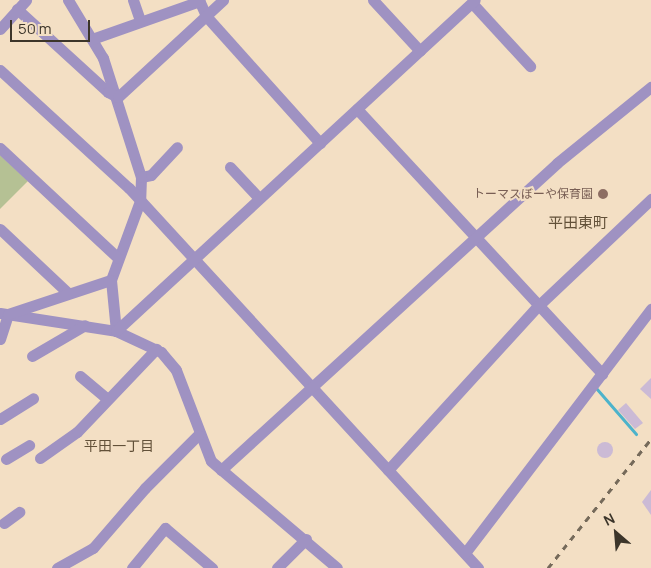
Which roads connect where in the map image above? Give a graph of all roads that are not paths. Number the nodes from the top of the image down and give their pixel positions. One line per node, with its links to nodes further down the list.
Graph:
1 (26, 0): 8 (street)
2 (68, 0): 12 (street)
3 (133, 0): 10 (street)
4 (223, 0): 9 (street)
5 (373, 0): 13 (street)
6 (200, 1): 9 (street); 10 (street)
7 (473, 2): 13 (street); 14 (street)
8 (17, 9): 11 (street); 17 (street)
9 (206, 16): 17 (street); 19 (street)
10 (140, 20): 12 (street)
11 (0, 29)
12 (92, 38): 17 (street)
13 (420, 51): 18 (street)
14 (530, 66)
15 (0, 70): 26 (street)
16 (651, 87): 28 (street)
17 (118, 97): 23 (street)
18 (357, 109): 19 (street); 28 (street)
19 (320, 143): 24 (street)
20 (178, 147): 23 (street)
21 (0, 148): 30 (street)
22 (230, 167): 24 (street)
23 (141, 177): 26 (street)
24 (259, 198): 29 (street)
25 (651, 199): 33 (street)
26 (140, 201): 29 (street); 30 (street)
27 (1, 232): 32 (street)
28 (476, 238): 33 (street); 43 (street)
29 (193, 257): 37 (street); 43 (street)
30 (118, 258): 31 (street)
31 (111, 280): 32 (street); 37 (street)
32 (68, 293): 35 (street)
33 (538, 306): 41 (street); 52 (street)
34 (651, 309): 41 (street)
35 (4, 314): 36 (street); 38 (street)
36 (85, 324): 37 (street); 40 (street)
37 (116, 331): 39 (street)
38 (0, 339)
39 (156, 349): 45 (street); 47 (street)
40 (32, 356)
41 (602, 374): 56 (street)
42 (80, 376): 45 (street)
43 (311, 386): 51 (street); 52 (street)
44 (33, 398): 46 (street)
45 (107, 399): 50 (street)
46 (0, 419)
47 (198, 435): 51 (street); 57 (street)
48 (29, 444): 49 (street)
49 (2, 457)
50 (40, 458)
51 (221, 470): 55 (street)
52 (388, 470): 56 (street)
53 (19, 512): 54 (street)
54 (1, 521)
55 (306, 539): 60 (street); 61 (street)
56 (465, 553): 62 (street)
57 (57, 568)
58 (132, 568): 59 (street)
59 (212, 568)
60 (277, 568)
61 (337, 568)
62 (478, 568)

